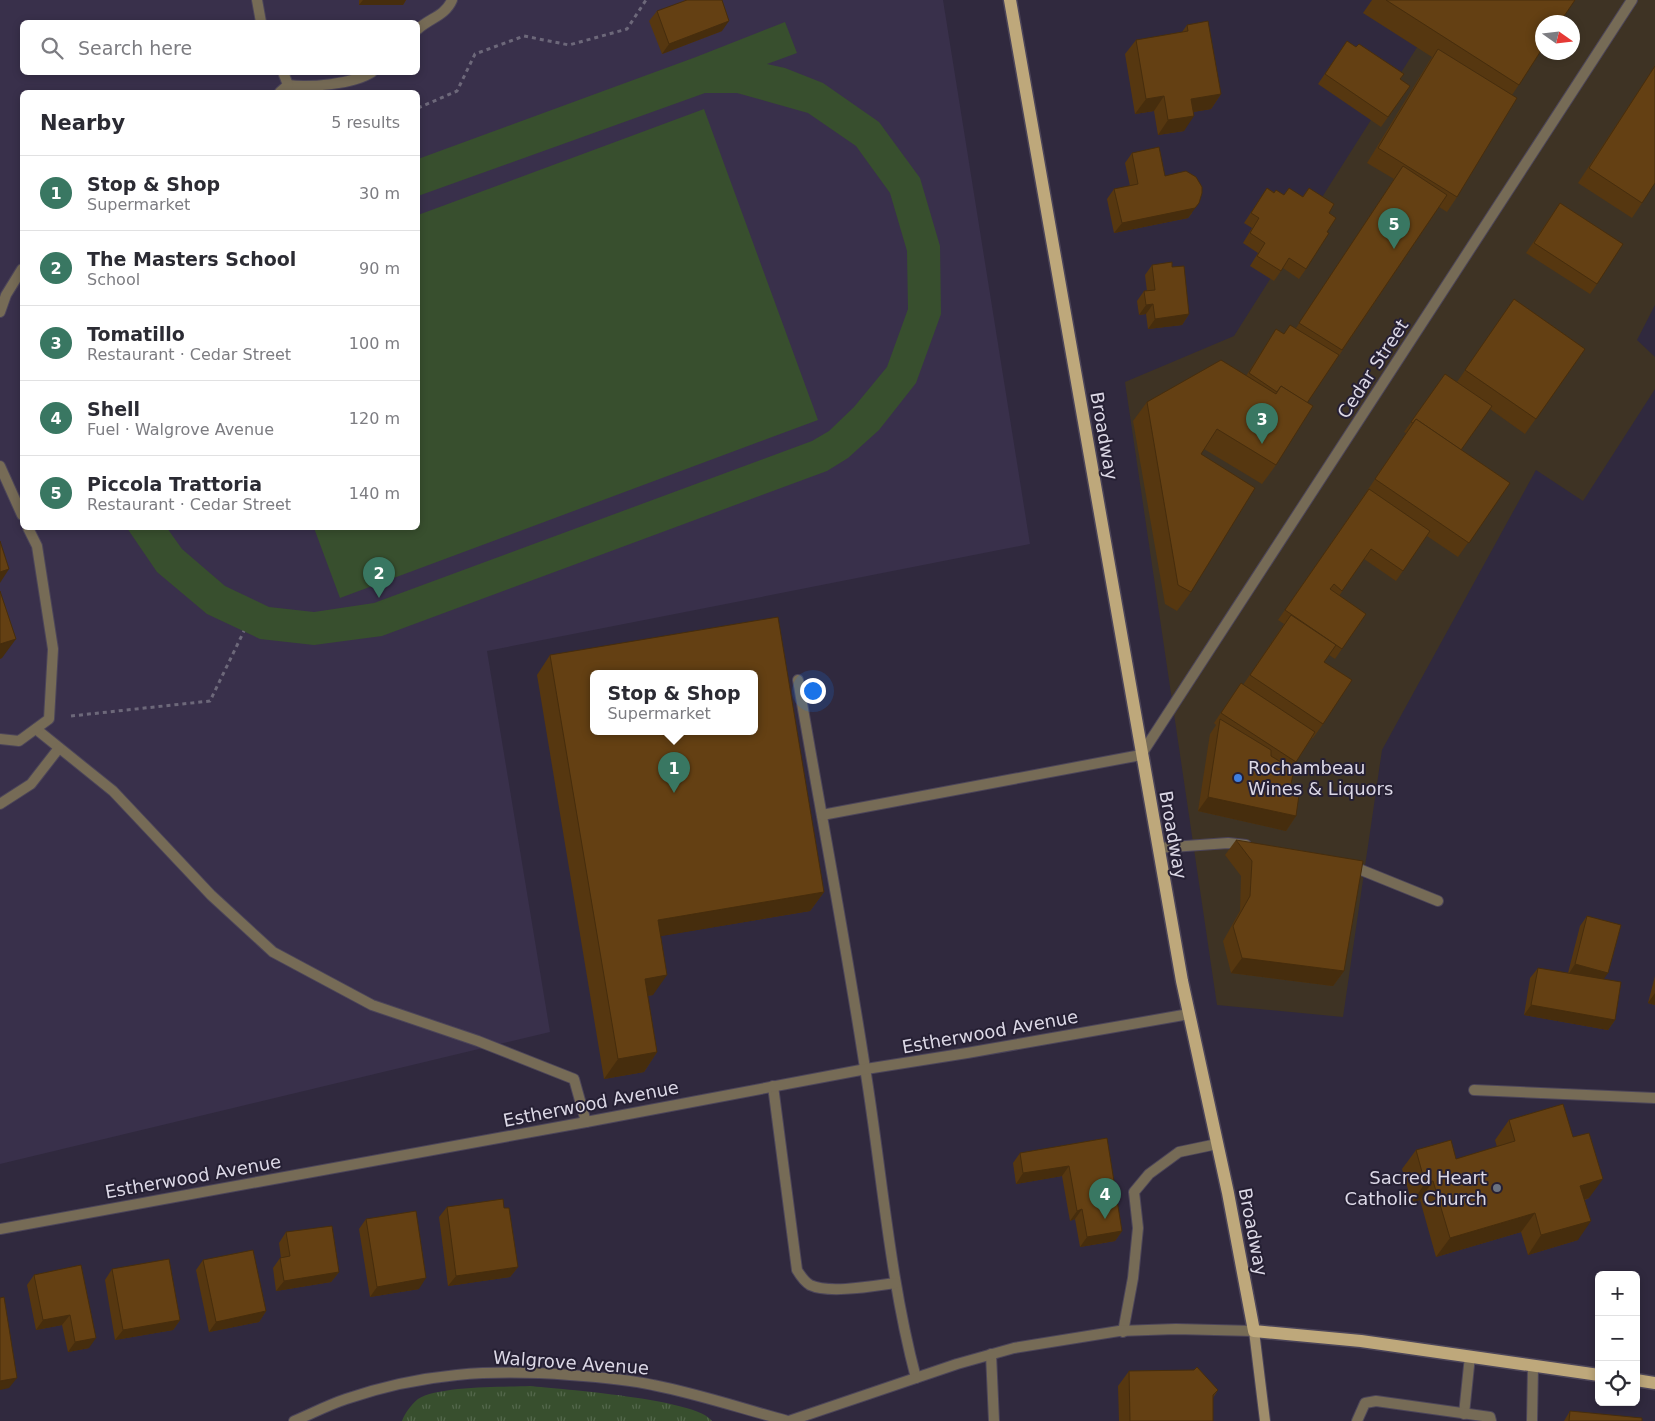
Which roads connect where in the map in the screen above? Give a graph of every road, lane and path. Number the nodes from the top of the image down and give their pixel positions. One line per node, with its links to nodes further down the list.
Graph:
1 (256, 0): 6 (street)
2 (452, 0): 7 (street)
3 (646, 0): 12 (path)
4 (1010, 0): 24 (main road, Broadway)
5 (1632, 0): 24 (street, Cedar Street)
6 (261, 20)
7 (420, 28)
8 (284, 75): 10 (street)
9 (368, 75): 10 (street)
10 (288, 84): 11 (street)
11 (282, 90)
12 (420, 107)
13 (20, 272): 14 (street)
14 (0, 312)
15 (0, 466): 16 (street)
16 (20, 511)
17 (29, 530): 20 (street)
18 (244, 631): 20 (path)
19 (798, 680): 26 (street)
20 (49, 719): 21 (street)
21 (36, 729): 22 (street); 23 (street)
22 (0, 739)
23 (59, 748): 25 (street); 36 (street)
24 (1141, 755): 26 (street); 28 (main road, Broadway)
25 (0, 804)
26 (822, 815): 32 (street)
27 (1254, 846): 28 (street)
28 (1158, 848): 31 (main road, Broadway)
29 (1336, 862): 30 (street)
30 (1438, 901)
31 (1189, 1014): 32 (street, Estherwood Avenue); 37 (main road, Broadway)
32 (866, 1069): 33 (street, Estherwood Avenue); 39 (street)
33 (773, 1086): 36 (street, Estherwood Avenue); 39 (street)
34 (1474, 1090): 35 (street)
35 (1655, 1098)
36 (586, 1122): 38 (street, Estherwood Avenue)
37 (1217, 1144): 40 (main road, Broadway); 41 (street)
38 (0, 1229)
39 (895, 1283): 46 (street)
40 (1254, 1331): 41 (street, Walgrove Avenue); 43 (main road); 53 (main road)
41 (1123, 1332): 42 (street, Walgrove Avenue)
42 (991, 1354): 46 (street, Walgrove Avenue); 52 (street)
43 (1470, 1356): 44 (main road); 49 (street)
44 (1532, 1366): 45 (main road); 56 (street)
45 (1595, 1374)
46 (916, 1378): 51 (street, Walgrove Avenue)
47 (1640, 1381): 48 (main road)
48 (1655, 1383)
49 (1464, 1414): 54 (street); 55 (street)
50 (294, 1421): 51 (street, Walgrove Avenue)
51 (789, 1421)
52 (994, 1421)
53 (1265, 1421)
54 (1357, 1421)
55 (1491, 1421)
56 (1532, 1421)

